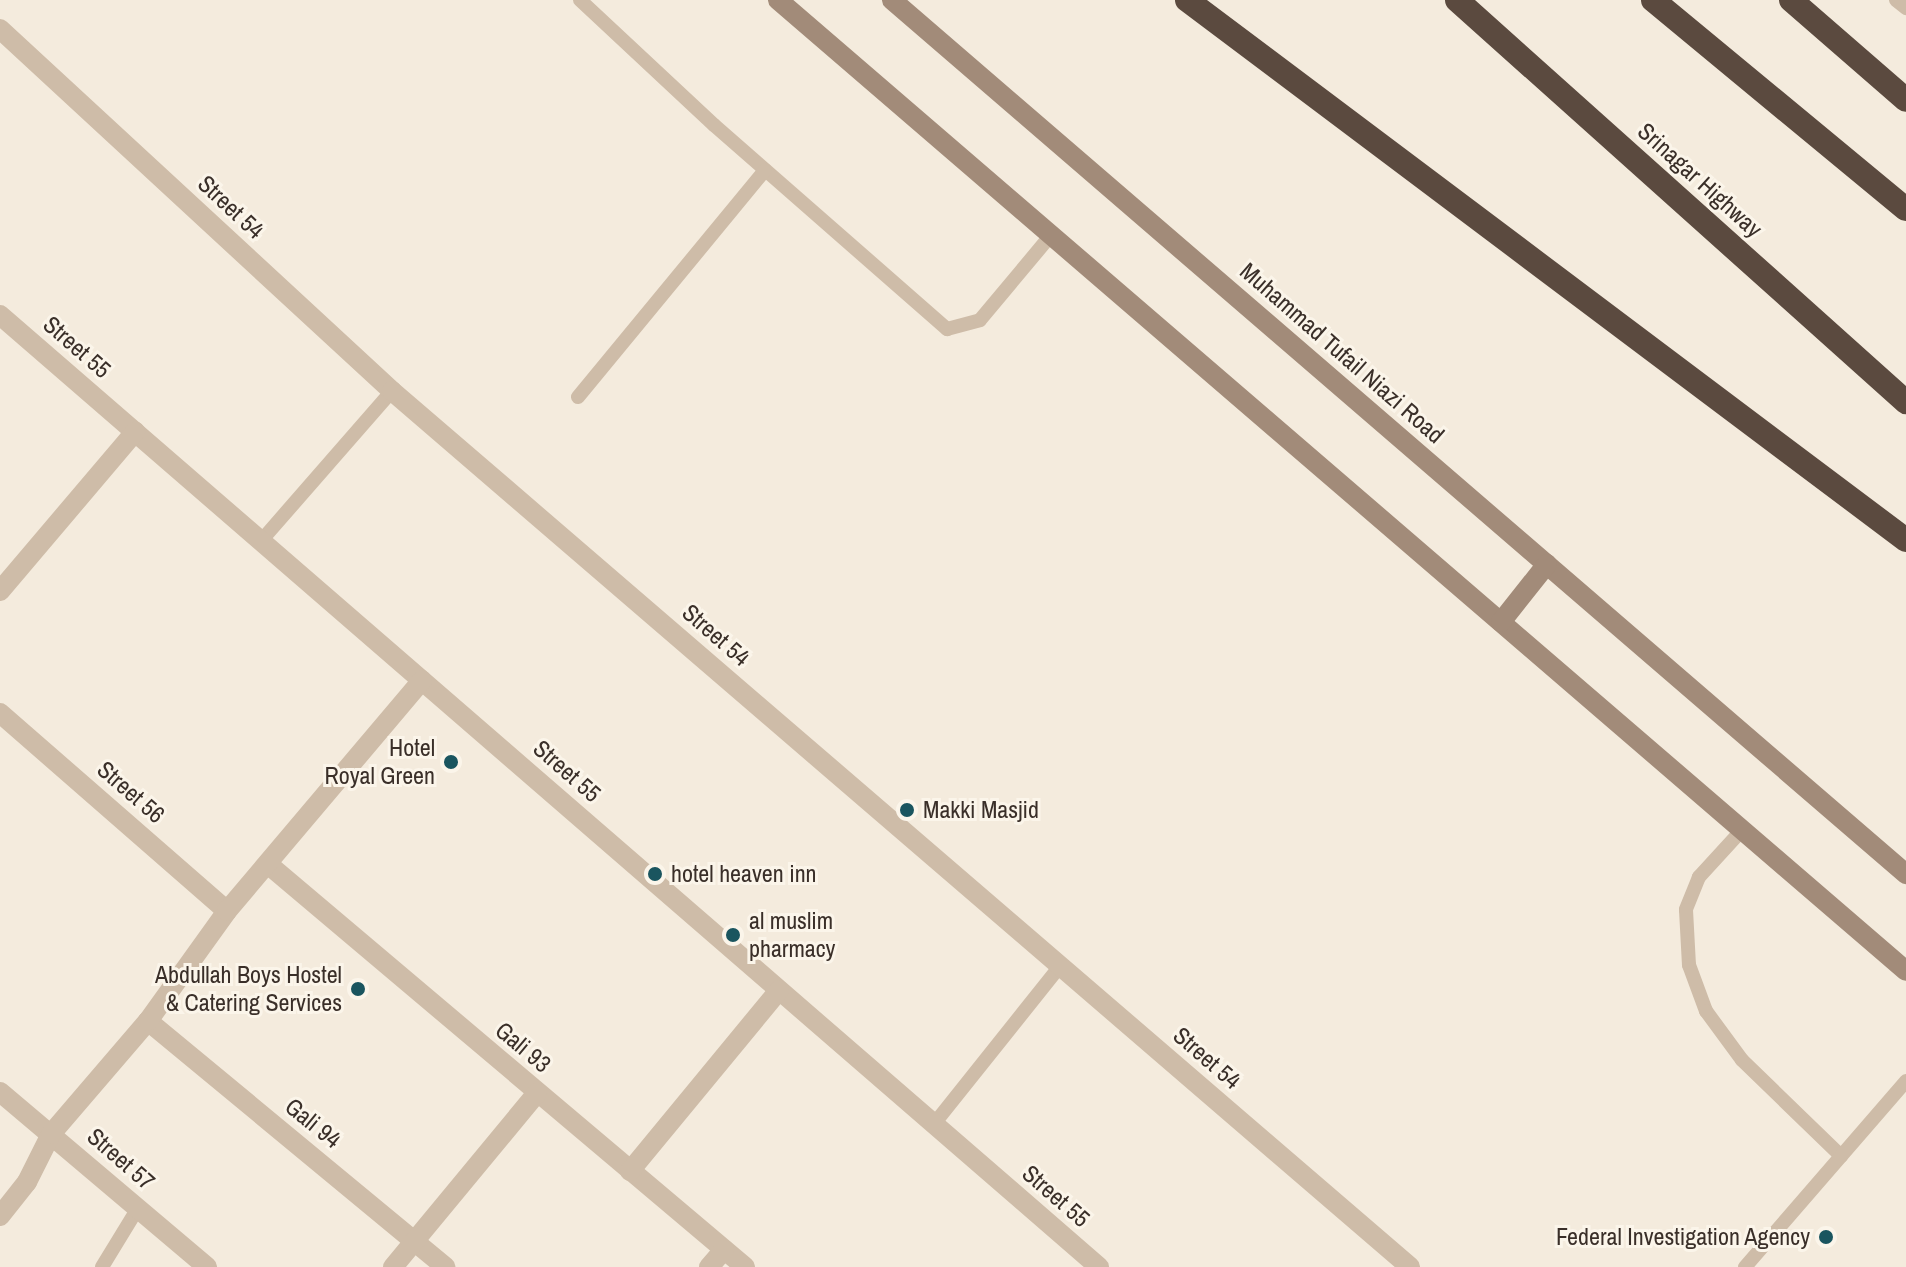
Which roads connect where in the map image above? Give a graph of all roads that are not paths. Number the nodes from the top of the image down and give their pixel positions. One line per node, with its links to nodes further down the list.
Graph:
1 (580, 0): 12 (lane)
2 (778, 0): 14 (main road)
3 (892, 0): 22 (main road, Muhammad Tufail Niazi Road)
4 (1187, 0): 20 (highway)
5 (1457, 0): 18 (highway, Srinagar Highway)
6 (1653, 0): 13 (highway)
7 (1791, 0): 11 (highway)
8 (1896, 0): 9 (lane)
9 (1906, 8)
10 (0, 29): 16 (street, Street 54)
11 (1906, 100)
12 (765, 170): 14 (lane); 17 (lane)
13 (1906, 209)
14 (1051, 235): 24 (main road)
15 (0, 315): 19 (street, Street 55)
16 (392, 391): 21 (lane); 31 (street, Street 54)
17 (578, 397)
18 (1906, 402)
19 (135, 432): 21 (street, Street 55); 23 (street)
20 (1906, 540)
21 (261, 541): 25 (street, Street 55)
22 (1547, 564): 24 (main road); 29 (main road, Muhammad Tufail Niazi Road)
23 (0, 591)
24 (1501, 622): 27 (main road)
25 (422, 680): 28 (street); 33 (street, Street 55)
26 (0, 713): 30 (street, Street 56)
27 (1742, 830): 32 (main road); 40 (lane)
28 (269, 865): 30 (street); 37 (street, Gali 93)
29 (1906, 874)
30 (227, 911): 34 (street)
31 (1060, 966): 38 (lane); 53 (street, Street 54)
32 (1906, 971)
33 (779, 990): 38 (street, Street 55); 41 (street)
34 (148, 1021): 39 (street); 44 (street, Gali 94)
35 (1906, 1081): 40 (lane)
36 (0, 1092): 39 (street, Street 57)
37 (537, 1093): 41 (street, Gali 93); 44 (street)
38 (934, 1124): 52 (street, Street 55)
39 (51, 1134): 42 (street, Street 57); 43 (street)
40 (1841, 1156): 54 (lane)
41 (630, 1171): 45 (street, Gali 93)
42 (138, 1208): 46 (lane); 47 (street, Street 57)
43 (0, 1216)
44 (415, 1240): 48 (street); 49 (street, Gali 94)
45 (724, 1250): 50 (street); 51 (street, Gali 93)
46 (102, 1267)
47 (207, 1267)
48 (393, 1267)
49 (445, 1267)
50 (709, 1267)
51 (745, 1267)
52 (1099, 1267)
53 (1410, 1267)
54 (1745, 1267)

